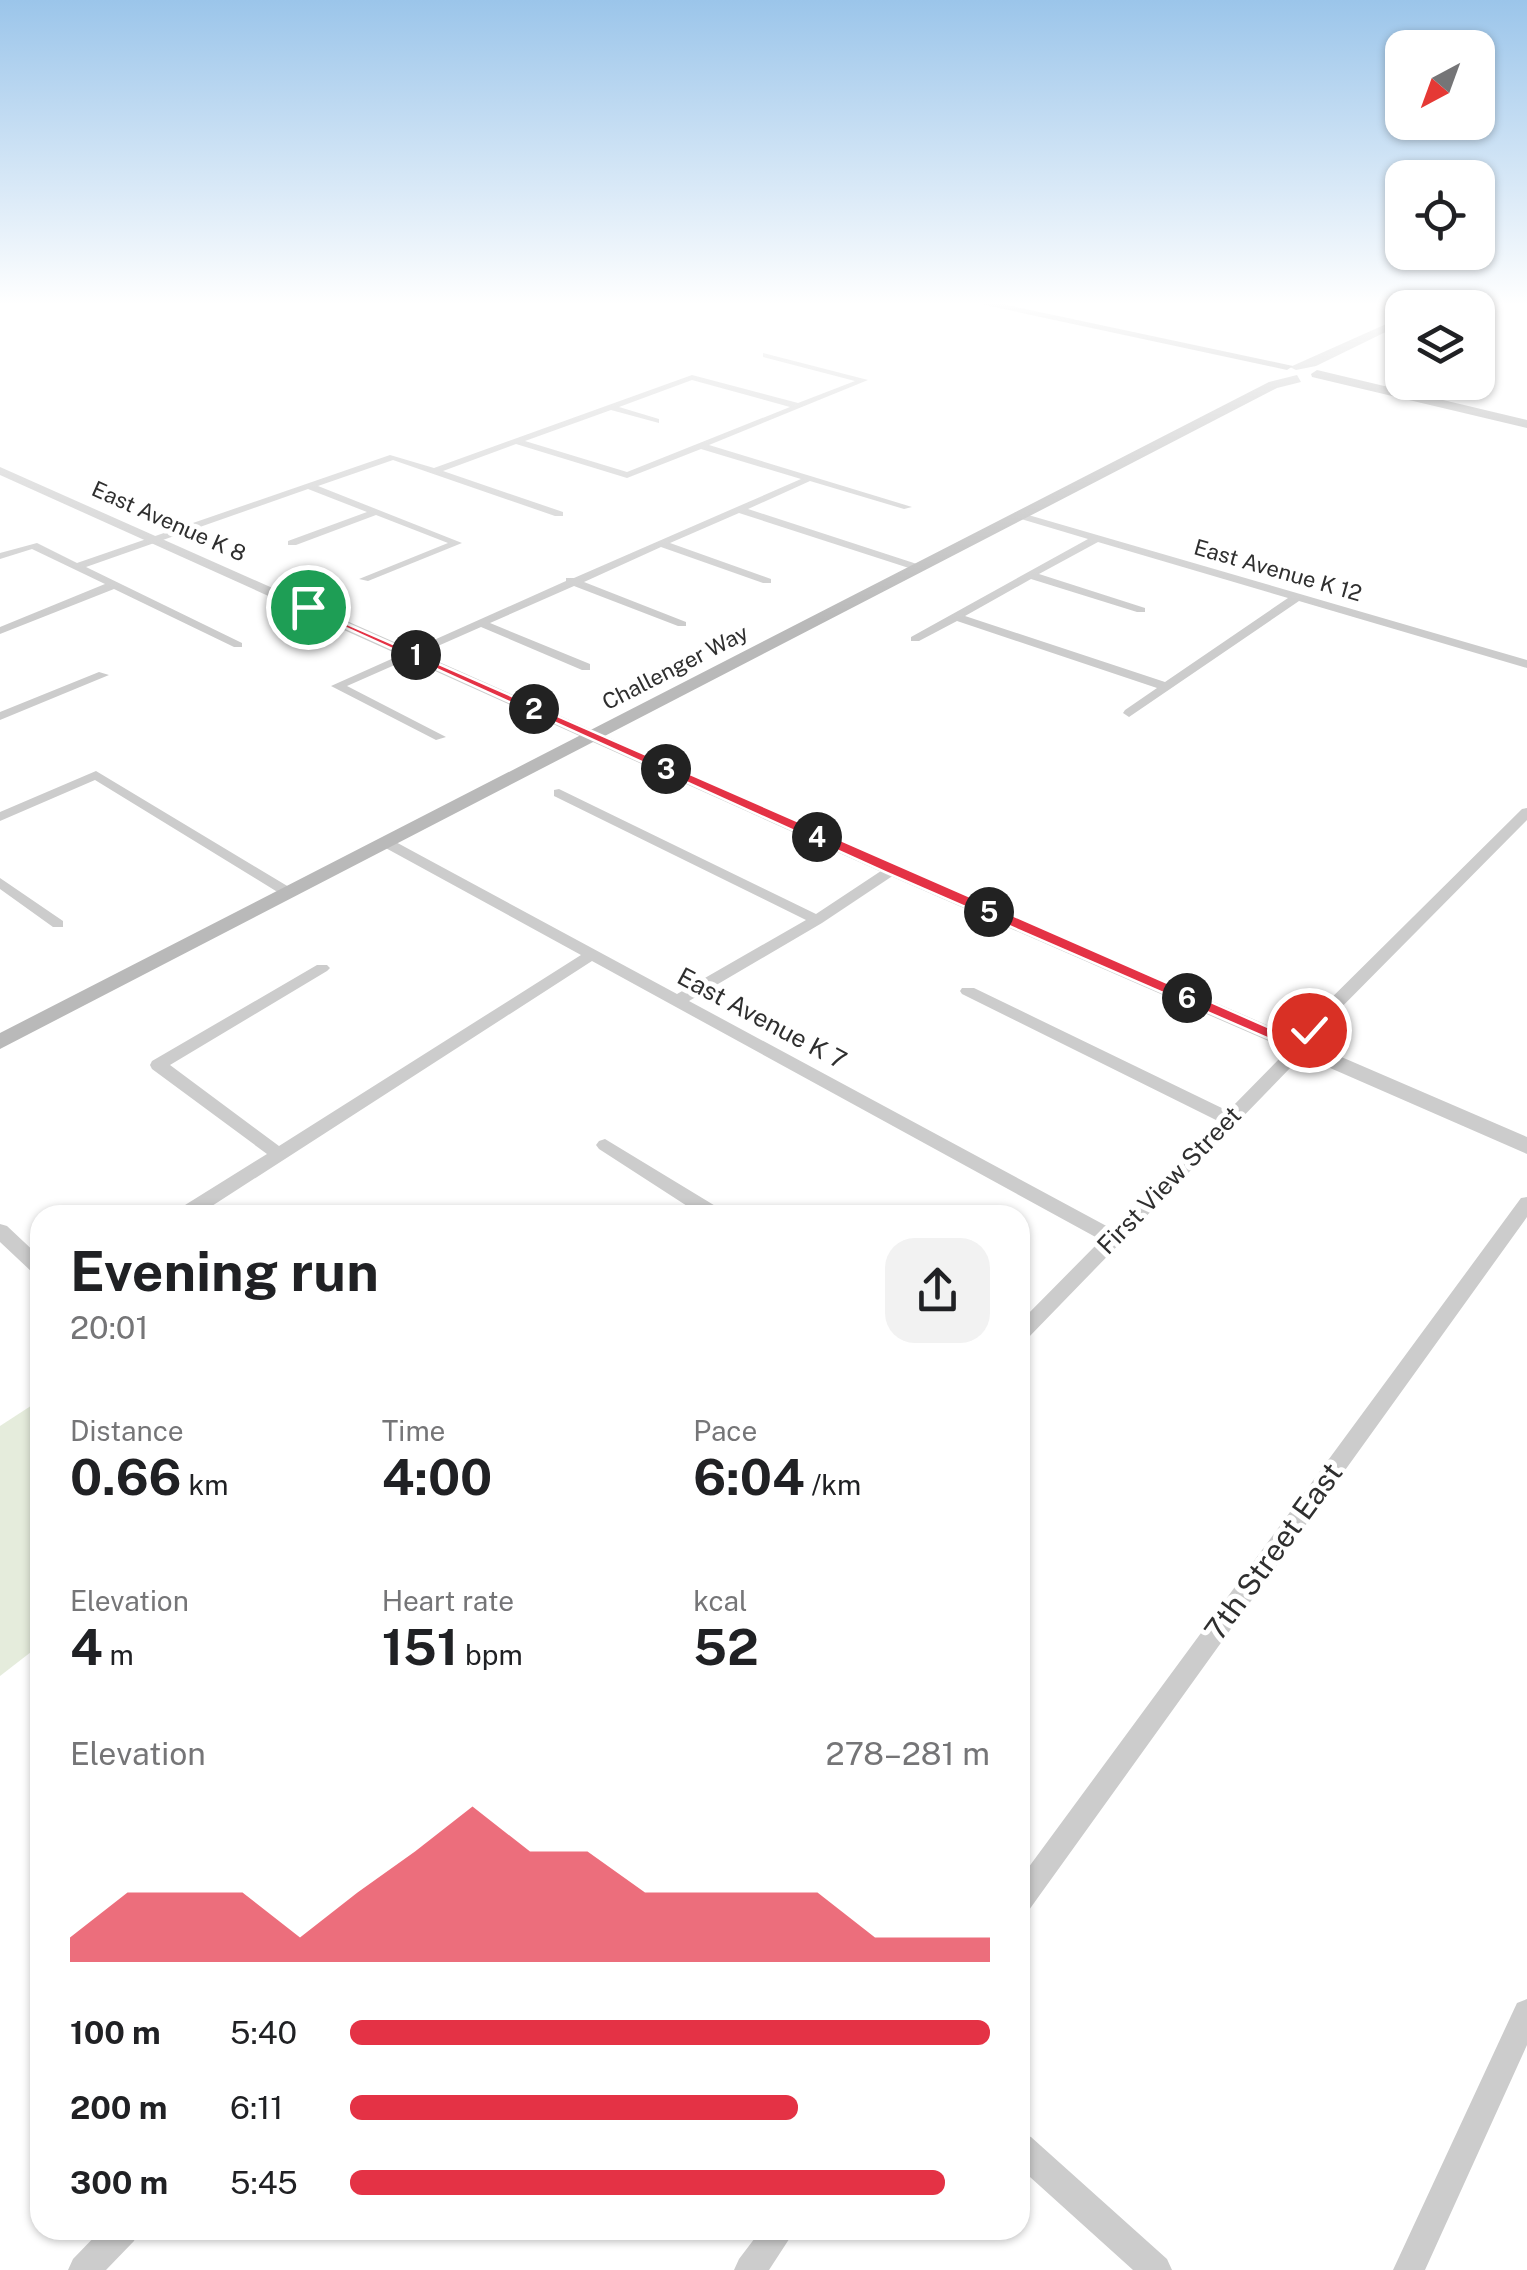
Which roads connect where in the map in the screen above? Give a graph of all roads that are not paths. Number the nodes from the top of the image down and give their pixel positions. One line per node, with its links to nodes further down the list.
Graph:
1 (607, 408): 10 (street)
2 (613, 408): 8 (street)
3 (793, 408): 11 (street)
4 (1227, 408): 7 (main road, Challenger Way)
5 (1227, 408): 7 (main road, Challenger Way)
6 (1456, 408): 9 (main road)
7 (1211, 416): 20 (main road, Challenger Way)
8 (656, 421)
9 (1527, 424)
10 (516, 441): 11 (street); 13 (street)
11 (700, 446): 14 (street)
12 (0, 471): 22 (street, East Avenue K 8)
13 (434, 471): 15 (street); 19 (street)
14 (810, 478): 16 (street); 17 (street)
15 (308, 486): 18 (street); 22 (street)
16 (907, 507)
17 (738, 509): 24 (street); 27 (street)
18 (376, 512): 23 (street); 29 (street)
19 (559, 514)
20 (1018, 515): 21 (street, East Avenue K 12); 27 (main road, Challenger Way)
21 (1097, 538): 28 (street); 33 (street, East Avenue K 12)
22 (156, 539): 26 (street); 41 (street, East Avenue K 8)
23 (292, 543)
24 (658, 543): 30 (street); 31 (street)
25 (0, 556): 26 (street)
26 (78, 566): 32 (street)
27 (916, 567): 48 (main road, Challenger Way)
28 (1030, 575): 34 (street); 35 (street)
29 (364, 579)
30 (570, 580): 36 (street); 37 (street)
31 (766, 581)
32 (116, 584): 38 (street); 40 (street)
33 (1298, 596): 42 (street, East Avenue K 12); 45 (street)
34 (1140, 610)
35 (954, 616): 39 (street); 45 (street)
36 (479, 622): 41 (street); 43 (street)
37 (682, 624)
38 (0, 630)
39 (915, 639)
40 (238, 645)
41 (410, 652): 48 (street, East Avenue K 8); 49 (street)
42 (1527, 664)
43 (586, 666)
44 (103, 675): 47 (street)
45 (1166, 687): 46 (street)
46 (1128, 713)
47 (0, 716)
48 (591, 736): 53 (main road, Challenger Way); 54 (street, East Avenue K 8)
49 (440, 737)
50 (559, 793): 57 (street)
51 (1527, 812): 64 (street, First View Street)
52 (0, 817): 56 (street)
53 (386, 843): 56 (main road, Challenger Way); 59 (street, East Avenue K 7)
54 (892, 870): 57 (street); 64 (street, East Avenue K 8)
55 (0, 882): 58 (street)
56 (289, 893): 63 (main road, Challenger Way)
57 (817, 920): 62 (street)
58 (58, 924)
59 (591, 955): 62 (street, East Avenue K 7); 68 (street)
60 (322, 968): 68 (street)
61 (968, 990): 65 (street)
62 (677, 1001): 73 (street, East Avenue K 7)
63 (0, 1042)
64 (1295, 1044): 65 (street, First View Street); 67 (street, East Avenue K 8)
65 (1230, 1119): 73 (street, First View Street)
66 (605, 1145): 71 (street)
67 (1527, 1146)
68 (280, 1155): 70 (street)
69 (1527, 1203): 76 (street, 7th Street East)
70 (200, 1205)
71 (699, 1205)
72 (0, 1231): 74 (street)
73 (1113, 1238): 75 (street, First View Street)
74 (30, 1259)
75 (1030, 1324)
76 (1030, 1887)
77 (1527, 2013): 84 (street)
78 (1030, 2157): 83 (street)
79 (112, 2240): 81 (street)
80 (772, 2240): 82 (street)
81 (84, 2270)
82 (750, 2270)
83 (1156, 2270)
84 (1409, 2270)

